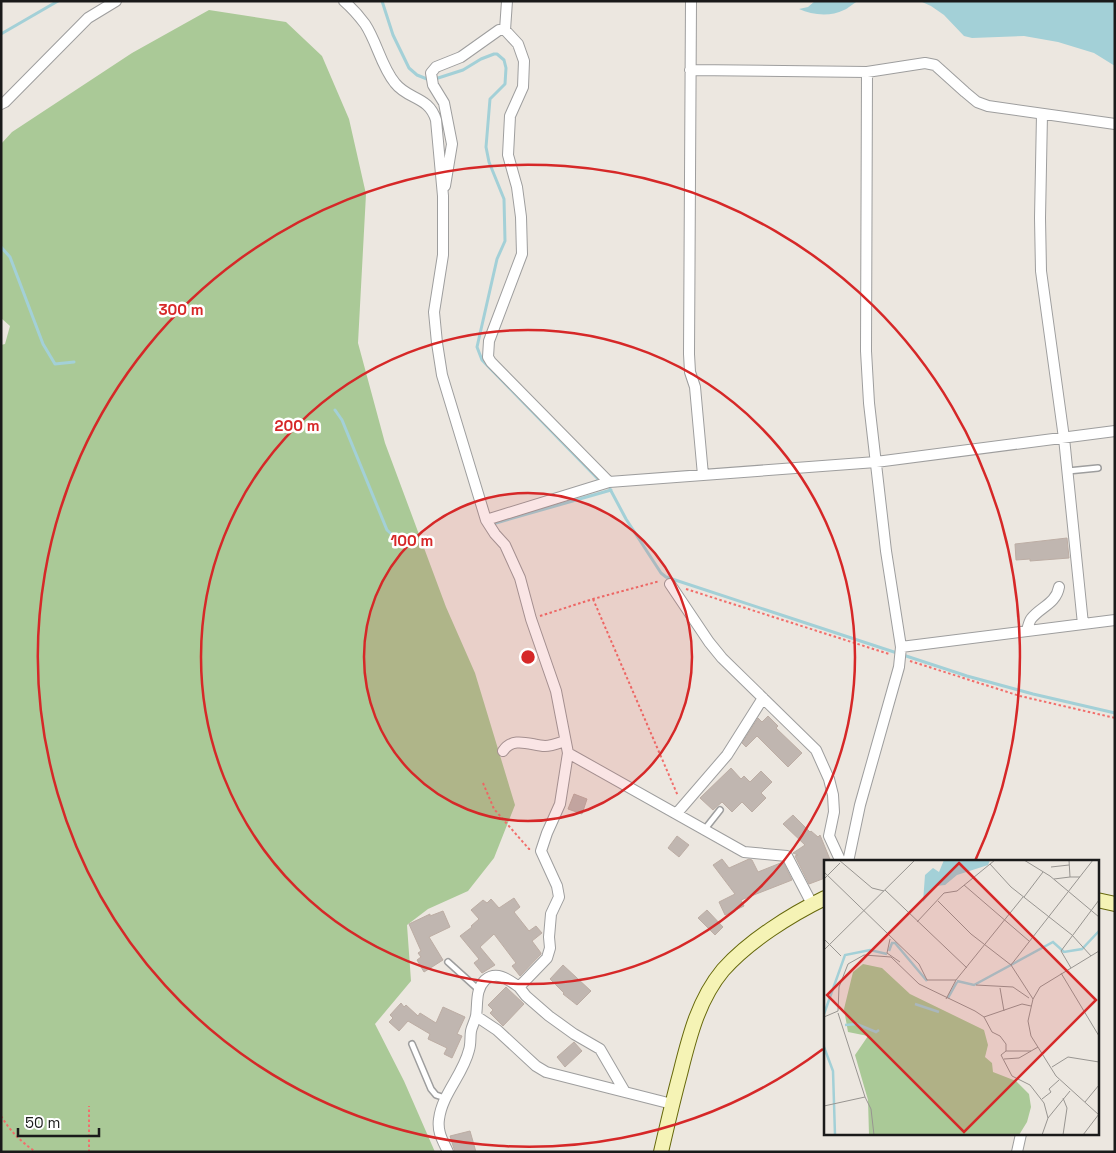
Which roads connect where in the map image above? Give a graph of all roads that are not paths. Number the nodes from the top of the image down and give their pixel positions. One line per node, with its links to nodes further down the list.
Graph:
1 (116, 1): 8 (street)
2 (344, 1): 11 (street)
3 (506, 1): 5 (street)
4 (690, 1): 6 (street)
5 (504, 30): 11 (street); 18 (street)
6 (690, 70): 7 (street); 17 (street)
7 (867, 72): 9 (street); 14 (street)
8 (1, 104)
9 (1042, 114): 10 (street); 13 (street)
10 (1115, 124)
11 (443, 196): 19 (street)
12 (1115, 431): 13 (street)
13 (1064, 438): 14 (street); 16 (street)
14 (876, 462): 17 (street); 25 (street)
15 (1098, 468): 16 (lane)
16 (1067, 471): 23 (street)
17 (703, 475): 18 (street)
18 (609, 482): 19 (street)
19 (486, 520): 27 (street)
20 (670, 584): 26 (street)
21 (1059, 587): 24 (street)
22 (1115, 620): 23 (street)
23 (1083, 624): 24 (street)
24 (1027, 630): 25 (street)
25 (901, 652): 34 (street)
26 (762, 698): 31 (street); 33 (street)
27 (565, 741): 28 (street); 29 (street)
28 (503, 751)
29 (568, 753): 31 (street); 39 (street)
30 (720, 810): 32 (lane)
31 (680, 811): 32 (street)
32 (705, 829): 36 (street)
33 (840, 860)
34 (848, 860)
35 (1098, 900): 37 (main road)
36 (819, 901): 45 (main road)
37 (1115, 904)
38 (448, 962): 40 (lane)
39 (520, 987): 40 (street); 43 (street)
40 (479, 990): 41 (street)
41 (476, 1016): 43 (street); 44 (street)
42 (412, 1044): 44 (lane)
43 (625, 1092): 45 (street)
44 (445, 1098): 47 (street)
45 (672, 1104): 48 (main road)
46 (1021, 1136): 49 (street)
47 (448, 1152)
48 (661, 1152)
49 (1017, 1152)

